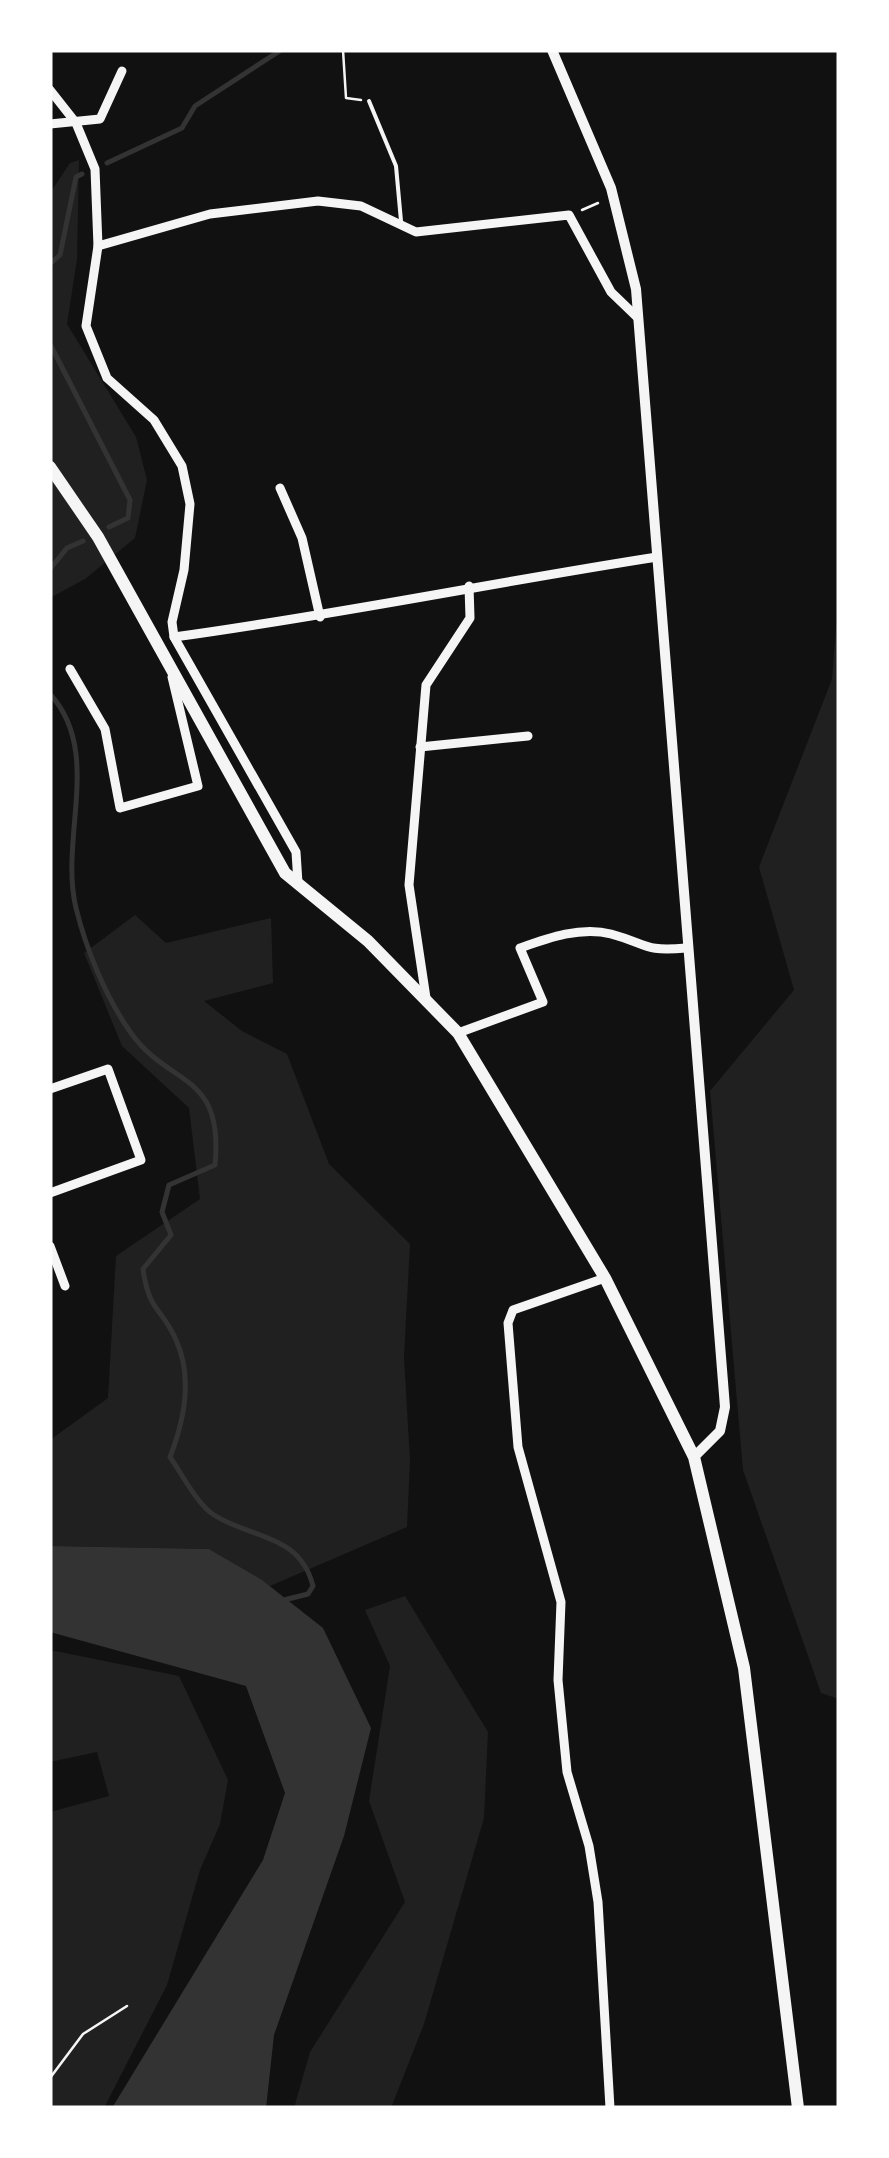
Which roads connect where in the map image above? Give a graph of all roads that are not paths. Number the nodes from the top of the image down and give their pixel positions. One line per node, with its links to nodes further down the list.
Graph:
1 (552, 50): 9 (street)
2 (122, 71): 5 (street)
3 (50, 90): 5 (street)
4 (369, 101): 7 (lane)
5 (76, 123): 6 (street); 8 (street)
6 (50, 124)
7 (402, 226): 8 (street); 9 (street)
8 (98, 246): 15 (street)
9 (638, 318): 12 (street)
10 (50, 468): 16 (main road)
11 (280, 488): 14 (street)
12 (657, 557): 13 (street); 21 (street)
13 (468, 586): 14 (street); 19 (street)
14 (320, 617): 15 (street)
15 (174, 636): 20 (street)
16 (168, 664): 17 (street); 20 (main road)
17 (70, 670)
18 (528, 736): 19 (street)
19 (420, 747): 22 (street)
20 (298, 883): 22 (main road)
21 (686, 948): 23 (street); 29 (street)
22 (426, 998): 23 (main road)
23 (458, 1034): 27 (main road)
24 (50, 1089): 25 (street)
25 (50, 1193)
26 (50, 1246): 28 (street)
27 (605, 1278): 29 (main road); 30 (street)
28 (65, 1286)
29 (694, 1458): 31 (main road)
30 (610, 2108)
31 (798, 2108)

